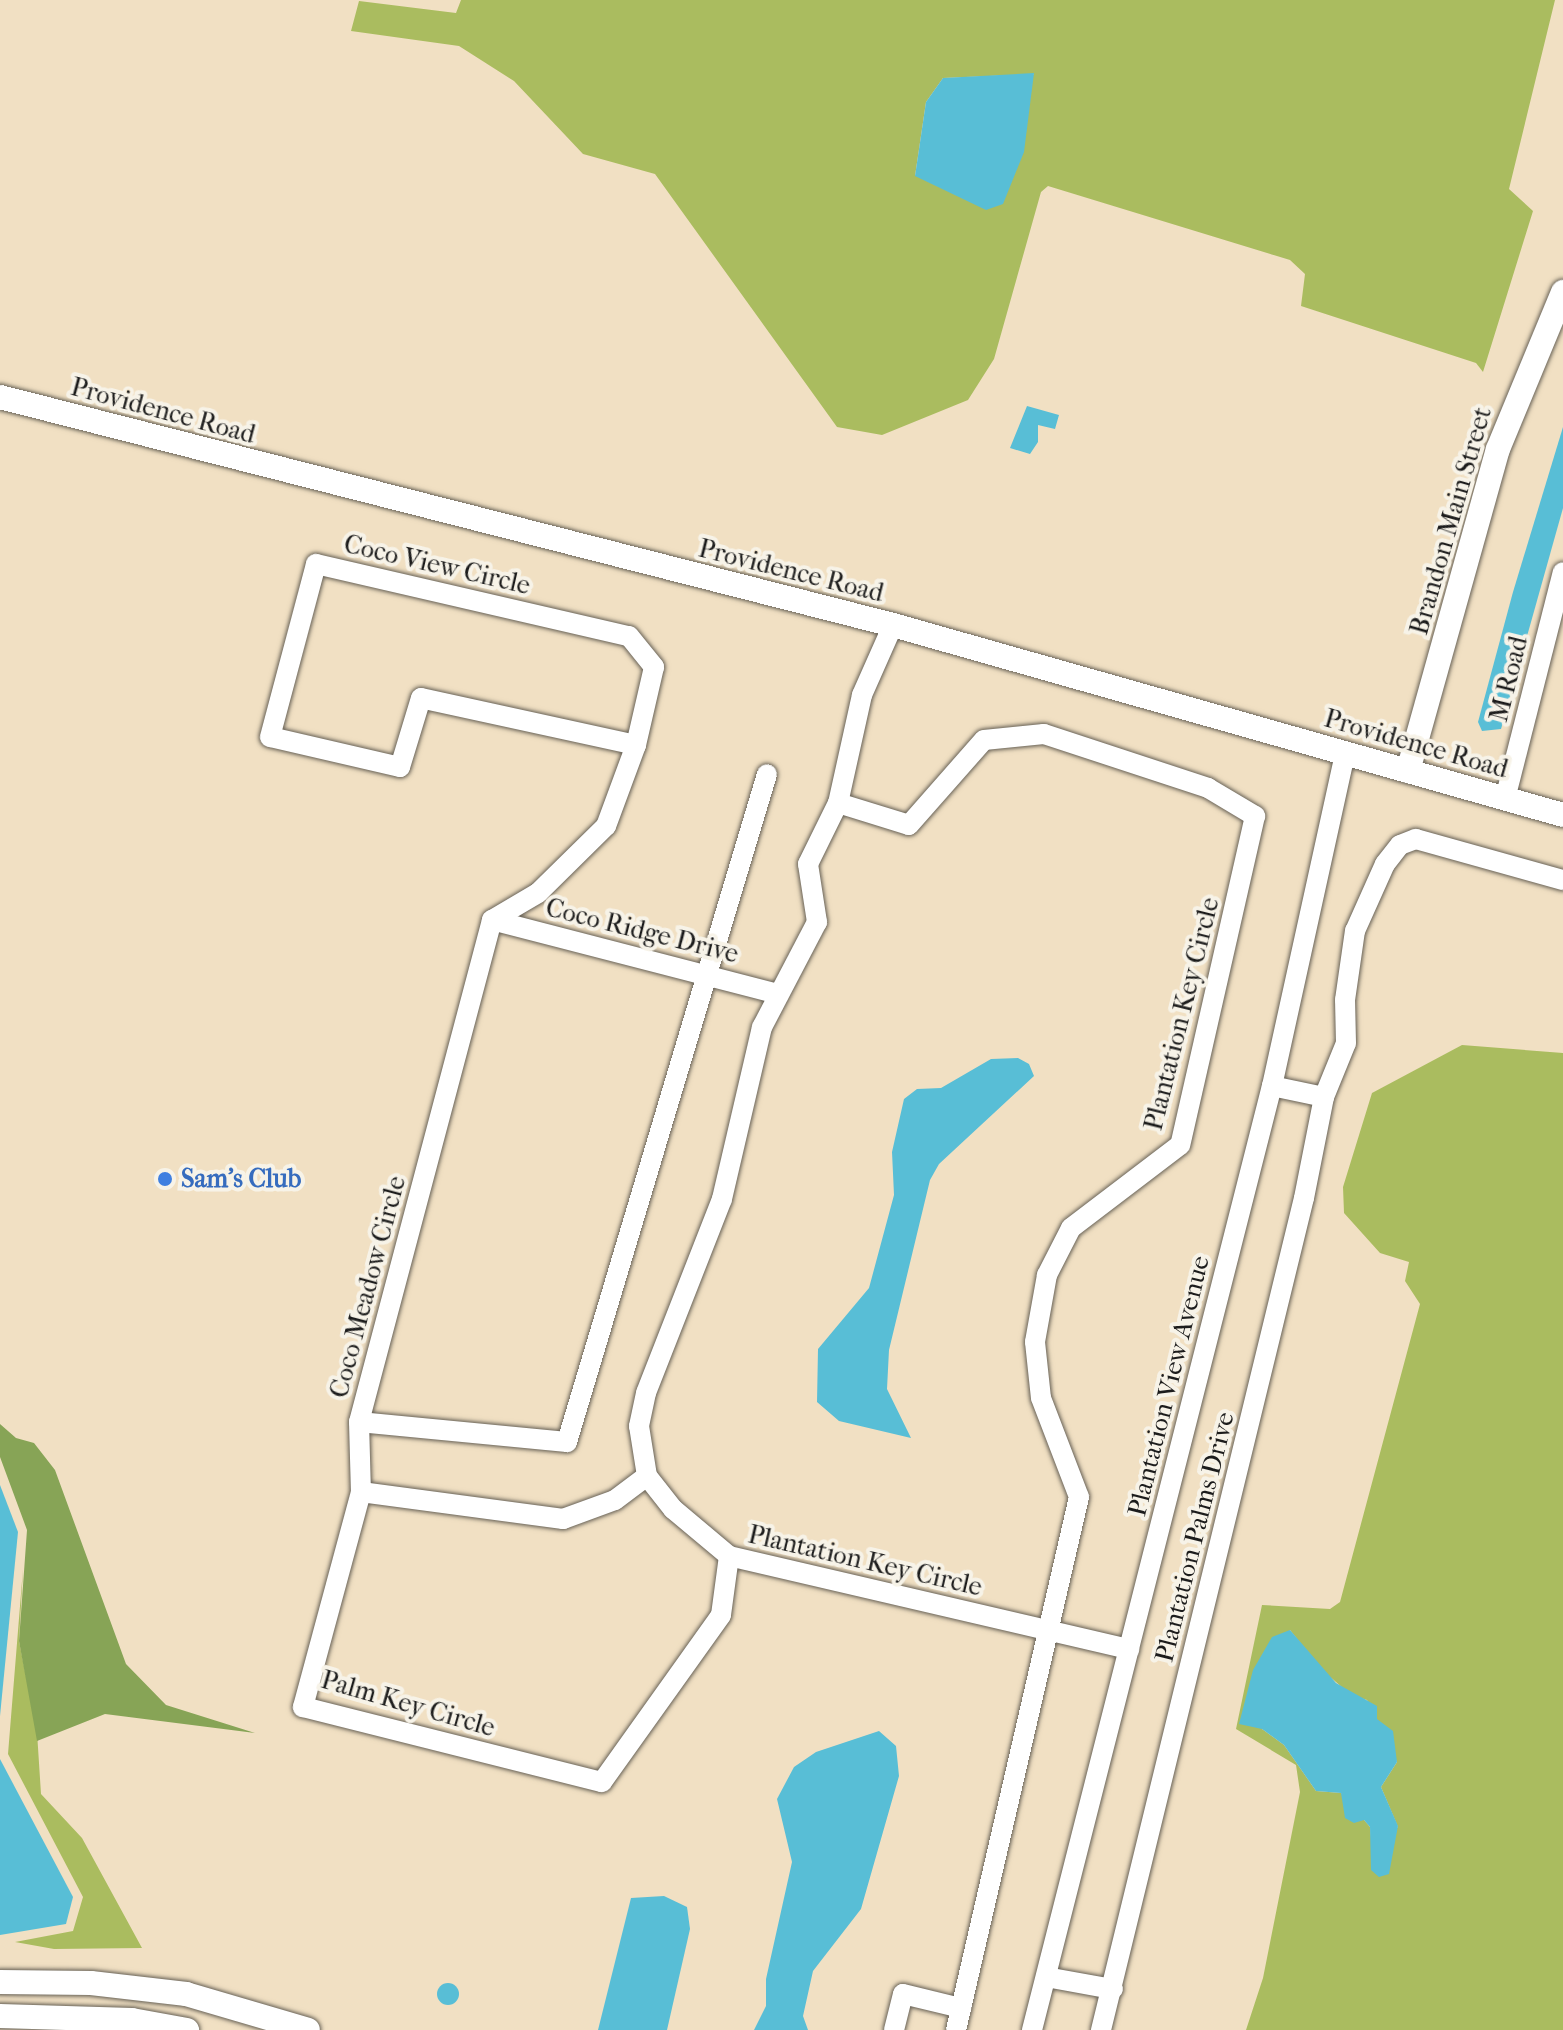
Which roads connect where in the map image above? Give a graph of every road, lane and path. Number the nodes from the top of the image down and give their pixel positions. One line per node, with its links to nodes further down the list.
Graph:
1 (1563, 292): 7 (street, Brandon Main Street)
2 (0, 397): 4 (street, Providence Road)
3 (1563, 572): 9 (street, M Road)
4 (893, 625): 6 (street, Providence Road); 10 (street, Plantation Key Circle)
5 (636, 745): 5 (street, Coco View Circle); 13 (street)
6 (1345, 753): 7 (street, Providence Road); 16 (street, Plantation View Avenue)
7 (1408, 771): 9 (street, Providence Road)
8 (767, 774): 14 (street, Coco Meadow Circle)
9 (1505, 799): 11 (street, Providence Road)
10 (838, 803): 15 (street, Plantation Key Circle); 22 (street, Plantation Key Circle)
11 (1563, 815)
12 (1563, 880): 17 (street, Plantation Palms Drive)
13 (492, 920): 14 (street, Coco Ridge Drive); 18 (street, Coco Meadow Circle)
14 (709, 973): 15 (street, Coco Ridge Drive); 18 (street, Coco Meadow Circle)
15 (779, 994): 19 (street, Plantation Key Circle)
16 (1272, 1086): 17 (street); 23 (street, Plantation View Avenue)
17 (1324, 1097): 26 (street, Plantation Palms Drive)
18 (359, 1422): 20 (street)
19 (647, 1476): 20 (street); 21 (street, Plantation Key Circle)
20 (361, 1492): 21 (street, Palm Key Circle)
21 (729, 1556): 22 (street, Plantation Key Circle)
22 (1049, 1631): 23 (street, Plantation Key Circle); 27 (street, Plantation Key Circle)
23 (1129, 1649): 24 (street, Plantation View Avenue)
24 (1046, 1977): 26 (street); 33 (street, Plantation View Avenue)
25 (0, 1982): 30 (street)
26 (1113, 1989): 34 (street, Plantation Palms Drive)
27 (961, 2008): 31 (street); 32 (street, Plantation Key Circle)
28 (0, 2016): 29 (street)
29 (187, 2030)
30 (308, 2030)
31 (894, 2030)
32 (956, 2030)
33 (1032, 2030)
34 (1101, 2030)

